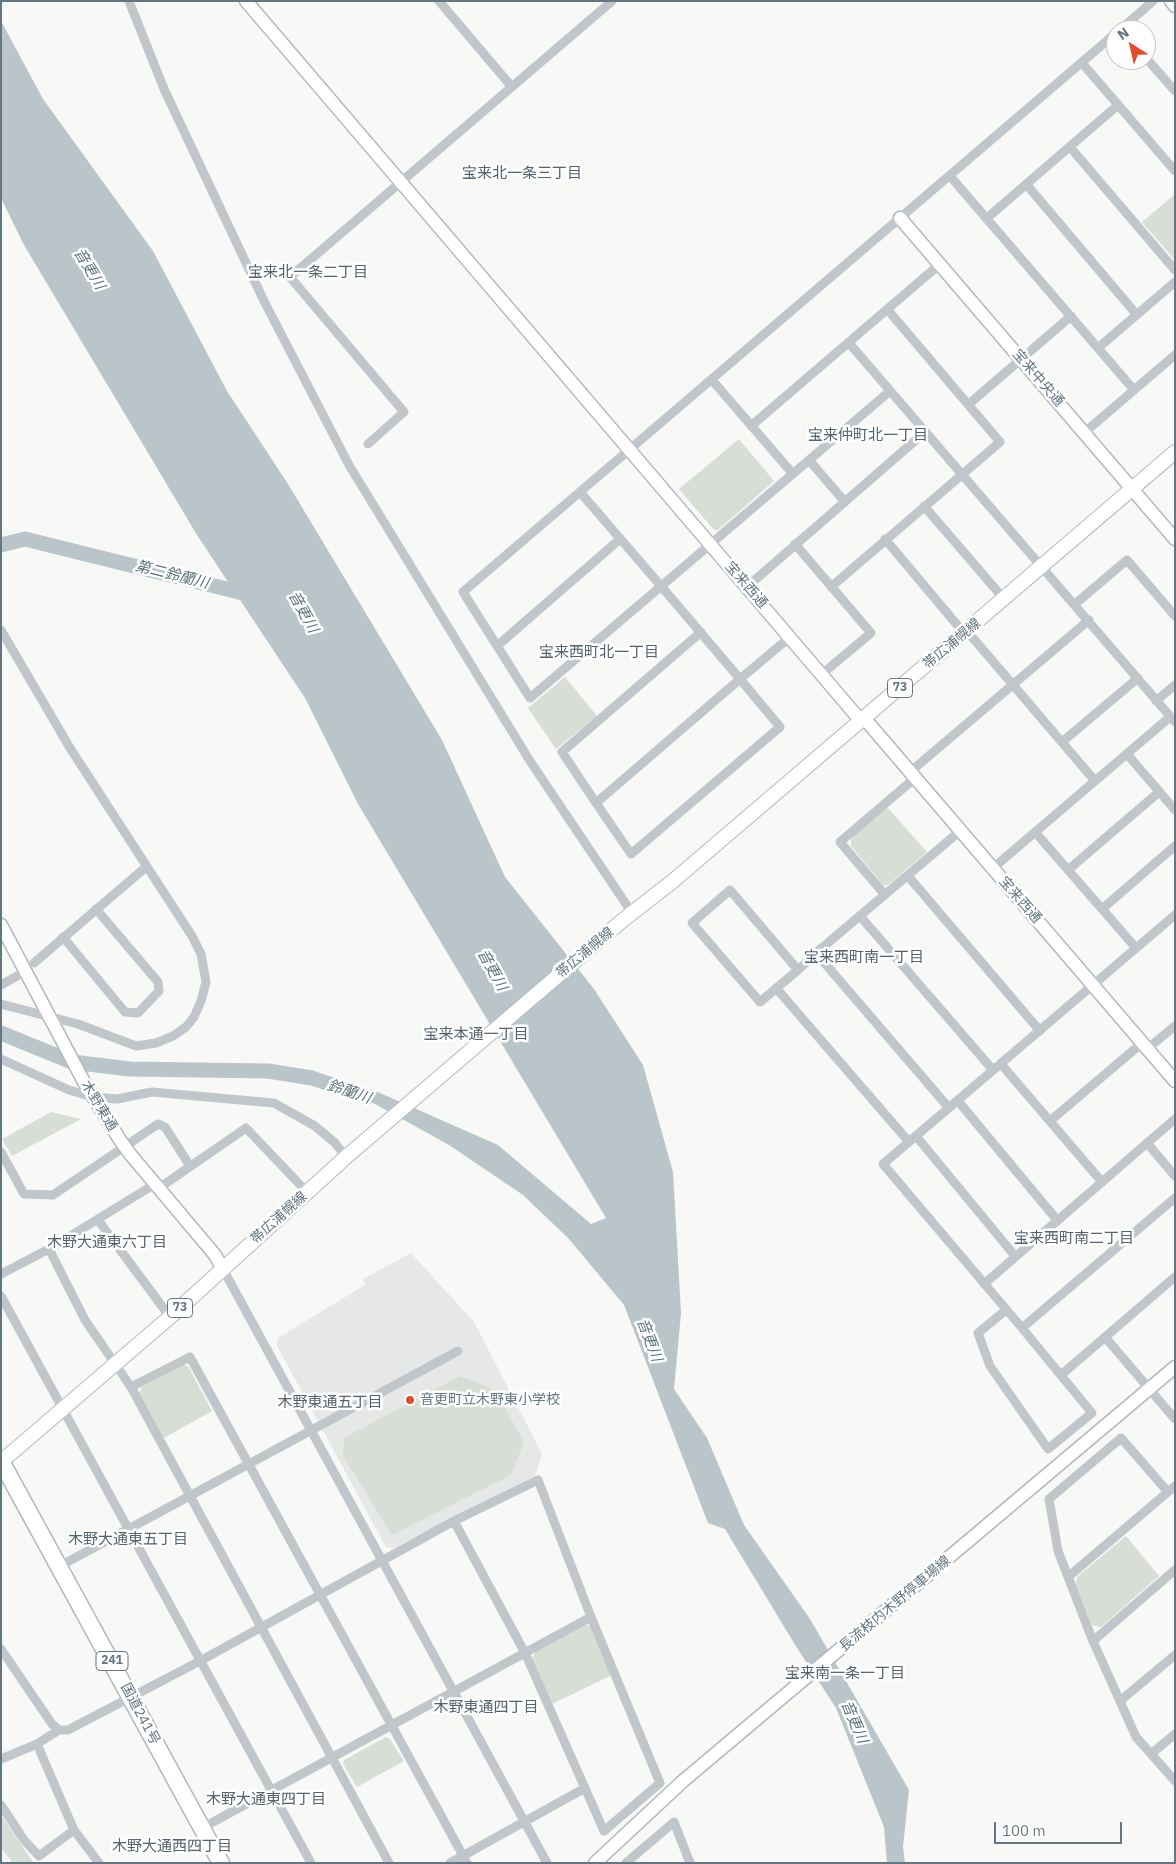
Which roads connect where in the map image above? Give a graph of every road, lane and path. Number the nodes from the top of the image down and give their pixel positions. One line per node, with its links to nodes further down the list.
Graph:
1 (129, 1): 93 (street)
2 (246, 1): 18 (street, 宝来西通)
3 (439, 1): 12 (street)
4 (612, 1): 12 (street)
5 (1153, 1): 8 (street)
6 (1171, 1): 7 (street)
7 (1175, 6)
8 (1132, 20)
9 (1106, 43): 10 (street)
10 (1082, 63): 14 (street); 17 (street)
11 (1156, 69): 13 (street)
12 (512, 87): 18 (street)
13 (1175, 91)
14 (1118, 105): 15 (street); 16 (street)
15 (1070, 147): 19 (street); 23 (street)
16 (1175, 171)
17 (950, 176): 20 (street); 21 (street)
18 (401, 182): 39 (street); 40 (street, 宝来西通)
19 (1026, 184): 21 (street); 26 (street)
20 (900, 218): 22 (street, 宝来中央通); 32 (street)
21 (987, 218): 27 (street)
22 (940, 264): 25 (street); 31 (street, 宝来中央通)
23 (1175, 270)
24 (1175, 282): 26 (street)
25 (887, 309): 28 (street); 35 (street)
26 (1137, 315): 29 (street)
27 (1071, 316): 29 (street); 31 (street)
28 (849, 343): 34 (street); 36 (street)
29 (1098, 348): 33 (street)
30 (1175, 355): 33 (street)
31 (1022, 359): 35 (street); 38 (street, 宝来中央通)
32 (712, 380): 36 (street); 40 (street)
33 (1134, 390): 38 (street)
34 (890, 391): 37 (street); 42 (street)
35 (969, 404): 44 (street)
36 (751, 426): 43 (street)
37 (925, 432): 44 (street); 47 (street)
38 (1084, 432): 45 (street, 宝来中央通)
39 (368, 444)
40 (630, 450): 46 (street); 52 (street, 宝来西通)
41 (1175, 452): 45 (main road, 帯広浦幌線 / 73)
42 (809, 460): 43 (street); 47 (street)
43 (793, 474): 52 (street)
44 (962, 475): 48 (street); 54 (street)
45 (1132, 488): 49 (street, 宝来中央通); 54 (main road, 帯広浦幌線 / 73)
46 (580, 492): 50 (street); 66 (street)
47 (844, 502): 53 (street)
48 (924, 506): 51 (street); 58 (street)
49 (1173, 532)
50 (620, 539): 55 (street); 66 (street)
51 (886, 539): 57 (street); 64 (street)
52 (711, 544): 55 (street); 56 (street, 宝来西通)
53 (796, 544): 56 (street); 57 (street)
54 (1042, 567): 58 (main road, 帯広浦幌線 / 73); 59 (street)
55 (661, 586): 63 (street); 66 (street)
56 (748, 586): 65 (street, 宝来西通)
57 (831, 587): 67 (street)
58 (1004, 599): 64 (main road, 帯広浦幌線 / 73)
59 (1075, 604): 60 (street); 61 (street)
60 (1175, 616)
61 (1089, 620): 68 (street); 70 (street)
62 (1, 630): 85 (street)
63 (700, 632): 69 (street); 80 (street)
64 (965, 632): 70 (street); 74 (main road, 帯広浦幌線 / 73)
65 (790, 637): 67 (street, 宝来西通); 69 (street)
66 (496, 646)
67 (822, 674): 74 (street, 宝来西通)
68 (1138, 678): 72 (street); 75 (street)
69 (740, 679): 80 (street); 80 (street)
70 (1012, 684): 75 (street); 77 (street)
71 (1175, 685): 72 (street)
72 (1156, 701): 73 (street)
73 (1172, 719): 76 (street)
74 (863, 720): 77 (street, 宝来西通); 93 (main road, 帯広浦幌線 / 73)
75 (1062, 742): 78 (street)
76 (1127, 754): 78 (street); 79 (street)
77 (913, 775): 82 (street, 宝来西通); 89 (street)
78 (1095, 781): 83 (street)
79 (1159, 792): 81 (street); 87 (street)
80 (596, 804)
81 (1175, 810)
82 (960, 831): 86 (street, 宝来西通); 88 (street)
83 (1035, 832): 86 (street); 87 (street)
84 (1175, 846): 91 (street)
85 (146, 867): 90 (street); 106 (street)
86 (993, 868): 103 (street, 宝来西通)
87 (1068, 870): 91 (street)
88 (908, 876): 89 (street); 108 (street)
89 (885, 895): 94 (street)
90 (96, 909): 96 (street); 96 (street)
91 (1102, 909): 97 (street)
92 (1175, 915): 97 (street)
93 (628, 916): 122 (main road, 帯広浦幌線 / 73)
94 (860, 916): 98 (street); 112 (street)
95 (1, 925): 106 (street, 木野東通)
96 (64, 937): 99 (street)
97 (1136, 948): 103 (street)
98 (816, 953): 100 (street); 116 (street)
99 (34, 963)
100 (798, 970): 104 (street); 104 (street)
101 (17, 976): 102 (street)
102 (1, 985)
103 (1093, 985): 108 (street); 109 (street, 宝来西通)
104 (776, 988): 119 (street)
105 (1, 1004): 106 (street)
106 (50, 1018): 114 (street, 木野東通)
107 (1175, 1026): 109 (street)
108 (1040, 1031): 111 (street)
109 (1144, 1046): 113 (street, 宝来西通); 118 (street)
110 (1, 1059): 114 (street)
111 (1001, 1064): 112 (street); 118 (street)
112 (994, 1070): 115 (street)
113 (1175, 1081)
114 (93, 1097): 122 (street); 126 (street, 木野東通, bridge)
115 (958, 1101): 116 (street); 130 (street)
116 (949, 1108): 119 (street)
117 (1175, 1119): 120 (street)
118 (1050, 1121): 125 (street)
119 (912, 1139): 132 (street); 136 (street)
120 (1147, 1143): 124 (street); 125 (street)
121 (1, 1152): 123 (street)
122 (350, 1153): 127 (main road, 帯広浦幌線 / 73)
123 (190, 1166): 126 (street); 127 (street)
124 (1175, 1176)
125 (1102, 1182): 130 (street)
126 (157, 1186): 129 (street); 133 (street, 木野東通)
127 (307, 1192): 133 (main road, 帯広浦幌線 / 73)
128 (1175, 1198): 140 (street)
129 (98, 1220): 131 (street); 139 (street)
130 (1057, 1220): 132 (street)
131 (49, 1249): 134 (street); 143 (street)
132 (1015, 1256): 136 (street)
133 (223, 1269): 139 (main road, 帯広浦幌線 / 73); 150 (street)
134 (1, 1274)
135 (1175, 1277): 141 (street)
136 (984, 1284): 138 (street)
137 (1, 1296): 148 (street)
138 (1006, 1310): 140 (street); 145 (street)
139 (170, 1316): 143 (main road, 帯広浦幌線 / 73)
140 (1022, 1328): 145 (street)
141 (1105, 1336): 145 (street); 147 (street)
142 (458, 1350): 150 (street)
143 (116, 1363): 146 (street); 148 (main road, 帯広浦幌線 / 73)
144 (1175, 1367): 147 (street, 長流枝内木野停車場線)
145 (1061, 1375)
146 (131, 1387): 152 (street); 154 (street)
147 (1150, 1388): 149 (street); 193 (street, 長流枝内木野停車場線)
148 (62, 1409): 151 (main road, 帯広浦幌線 / 73); 156 (street)
149 (1175, 1419)
150 (311, 1430): 152 (street); 157 (street)
151 (1, 1461): 158 (highway, 国道241号 / 241)
152 (248, 1465): 154 (street); 161 (street)
153 (1172, 1489): 160 (street); 160 (street)
154 (190, 1496): 156 (street); 163 (street)
155 (454, 1521): 157 (street); 162 (street); 166 (street)
156 (128, 1529): 158 (street); 168 (street)
157 (383, 1560): 161 (street); 169 (street)
158 (60, 1566): 170 (highway, 国道241号 / 241)
159 (1175, 1570): 164 (street)
160 (1068, 1577): 164 (street)
161 (320, 1595): 163 (street); 172 (street)
162 (591, 1617): 166 (street); 180 (street)
163 (261, 1627): 168 (street); 177 (street)
164 (1093, 1641): 171 (street)
165 (1, 1649): 173 (street)
166 (525, 1654): 169 (street); 180 (street)
167 (1175, 1655): 171 (street)
168 (200, 1662): 170 (street); 181 (street)
169 (453, 1691): 172 (street); 183 (street)
170 (132, 1698): 173 (street); 184 (highway, 国道241号 / 241)
171 (1120, 1701): 176 (street)
172 (391, 1726): 177 (street); 186 (street)
173 (59, 1730): 175 (street)
174 (1175, 1734): 176 (street)
175 (37, 1744): 178 (street); 185 (street)
176 (1151, 1754): 179 (street)
177 (332, 1758): 181 (street); 190 (street)
178 (1, 1759)
179 (1175, 1781)
180 (585, 1788): 183 (street)
181 (272, 1790): 184 (street); 189 (street)
182 (1, 1805): 185 (street)
183 (525, 1821): 186 (street); 192 (street)
184 (202, 1828): 188 (highway, 国道241号 / 241)
185 (74, 1830): 187 (street)
186 (465, 1859): 191 (street)
187 (99, 1863)
188 (221, 1863)
189 (311, 1863)
190 (389, 1863)
191 (450, 1863)
192 (546, 1863)
193 (595, 1863)
194 (626, 1863): 195 (street)
195 (690, 1863)

